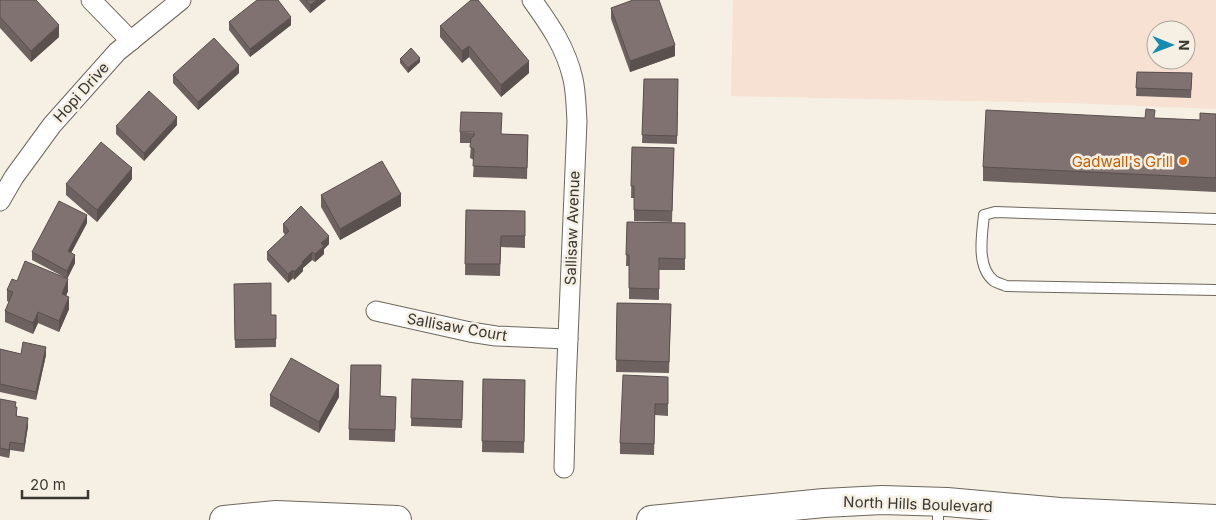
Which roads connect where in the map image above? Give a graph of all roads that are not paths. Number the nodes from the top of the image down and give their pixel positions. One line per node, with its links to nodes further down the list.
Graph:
1 (91, 0): 4 (street)
2 (180, 0): 4 (street, Hopi Drive)
3 (532, 0): 9 (street, Sallisaw Avenue)
4 (131, 41): 5 (street, Hopi Drive)
5 (0, 201)
6 (1216, 219): 7 (lane)
7 (1216, 290)
8 (376, 311): 9 (street, Sallisaw Court)
9 (568, 339): 10 (street, Sallisaw Avenue)
10 (564, 468)
11 (938, 511): 12 (street, North Hills Boulevard); 17 (street, North Hills Boulevard)
12 (1079, 517): 13 (street, North Hills Boulevard)
13 (1216, 519)
14 (224, 520): 15 (street)
15 (383, 520): 16 (street)
16 (397, 520)
17 (651, 520)

